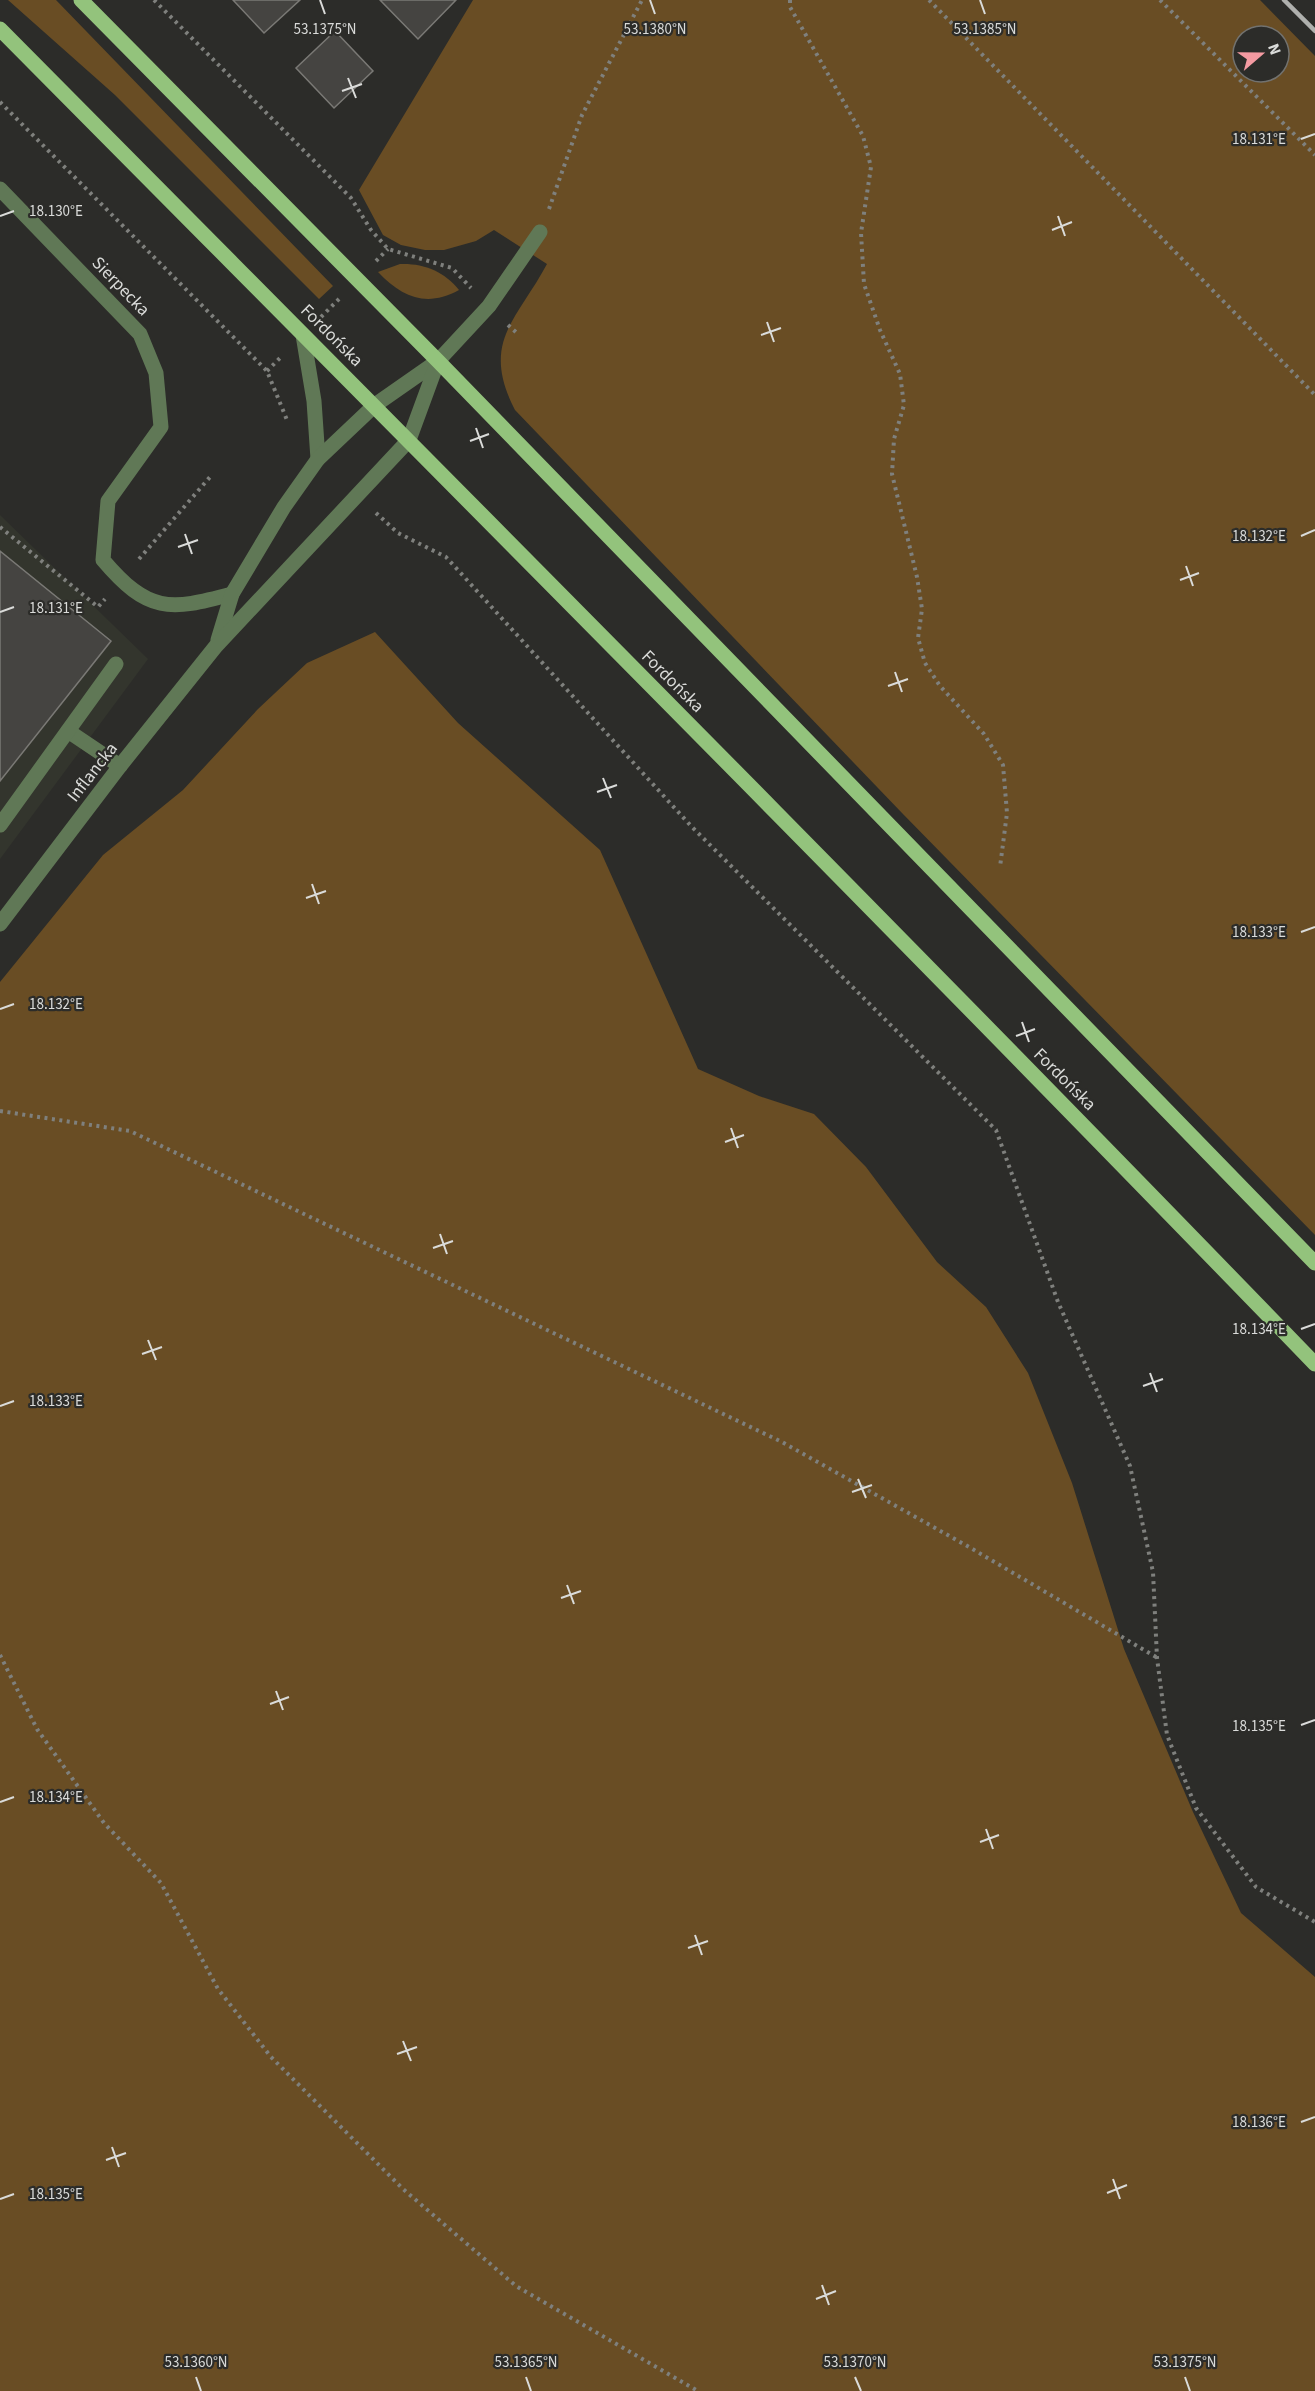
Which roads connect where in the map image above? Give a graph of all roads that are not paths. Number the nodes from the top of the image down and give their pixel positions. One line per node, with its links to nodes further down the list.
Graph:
1 (81, 0): 6 (main road)
2 (0, 29): 5 (main road, Fordońska)
3 (0, 189): 10 (street, Sierpecka)
4 (540, 232): 6 (street)
5 (303, 335): 7 (main road, Fordońska); 9 (street)
6 (438, 361): 7 (street, Inflancka); 8 (street); 17 (main road)
7 (375, 405): 8 (main road, Fordońska); 9 (street, Inflancka)
8 (409, 441): 11 (street, Inflancka); 18 (main road, Fordońska)
9 (318, 459): 10 (street, Inflancka)
10 (232, 594): 11 (street, Inflancka)
11 (216, 646): 14 (street, Inflancka)
12 (116, 664): 13 (street)
13 (68, 731): 14 (street); 15 (street)
14 (120, 766): 16 (street, Inflancka)
15 (0, 825)
16 (0, 924)
17 (1315, 1263)
18 (1315, 1364)

